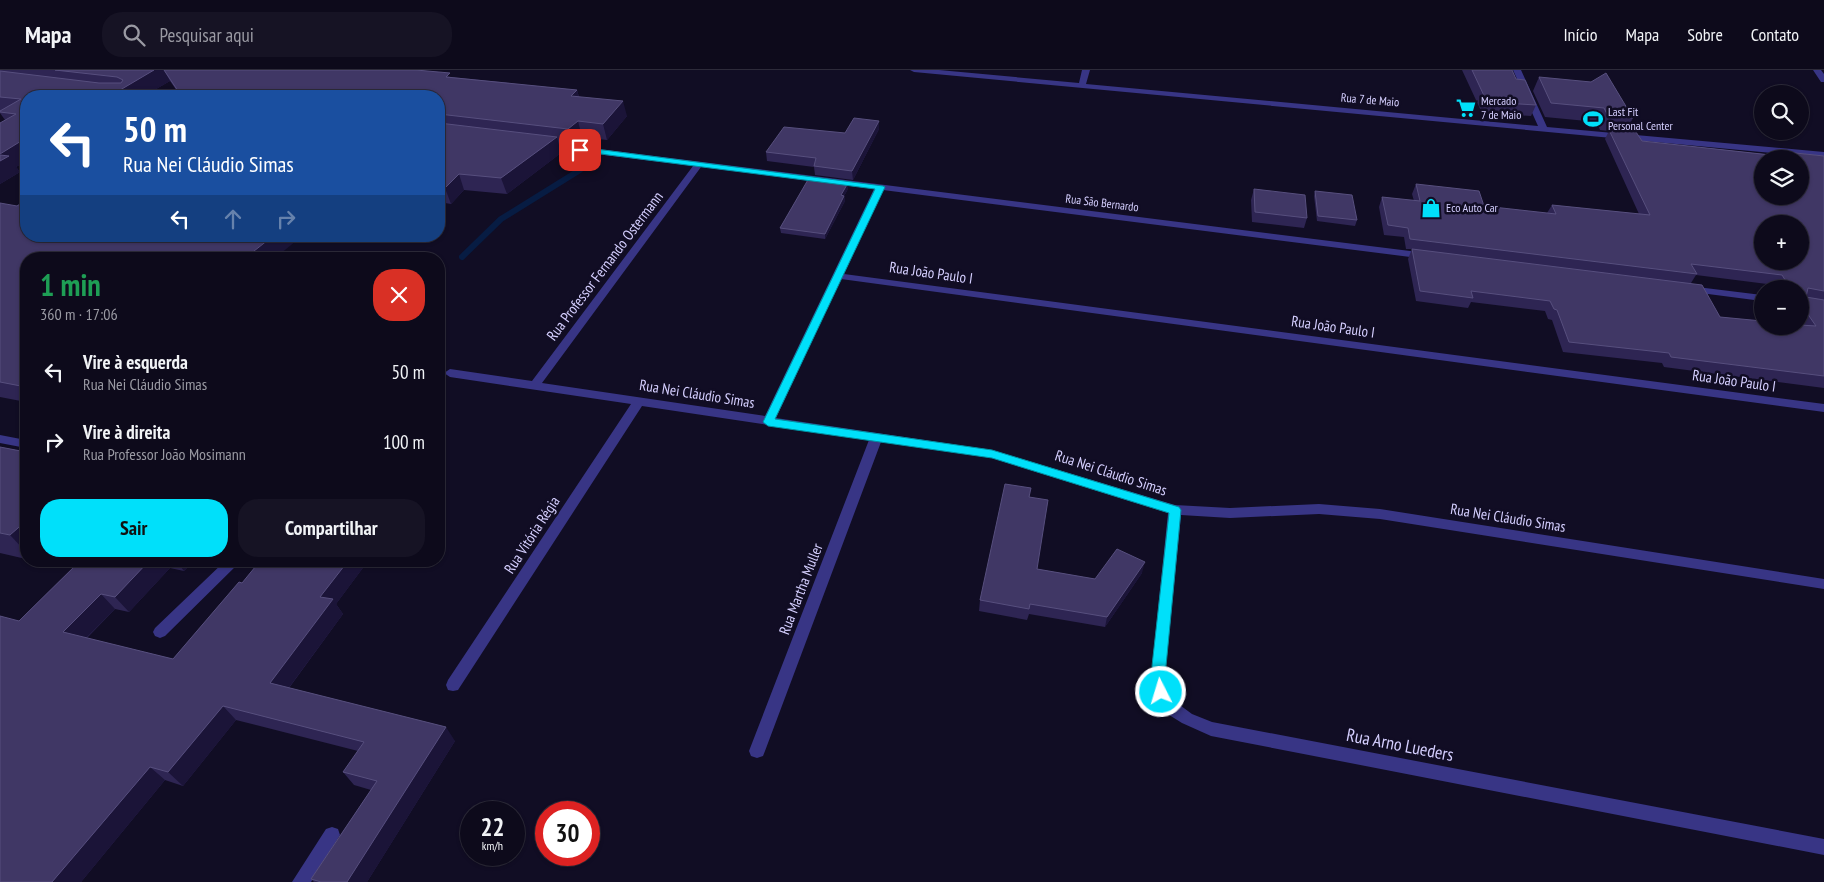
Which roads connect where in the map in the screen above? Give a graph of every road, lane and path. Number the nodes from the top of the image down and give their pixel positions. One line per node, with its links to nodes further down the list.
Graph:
1 (914, 70): 6 (street, Rua 7 de Maio)
2 (1086, 70): 6 (street)
3 (1517, 70): 7 (street)
4 (1817, 70): 5 (street)
5 (1824, 80)
6 (1082, 85): 7 (street, Rua 7 de Maio)
7 (1544, 129): 9 (street, Rua 7 de Maio)
8 (532, 144): 10 (street, Rua São Bernardo)
9 (1824, 155)
10 (699, 164): 11 (street, Rua São Bernardo); 17 (street, Rua Professor Fernando Ostermann)
11 (880, 187): 12 (street, Rua São Bernardo); 13 (street)
12 (1437, 257)
13 (838, 276): 19 (street, Rua João Paulo I); 20 (street)
14 (1674, 287): 15 (street)
15 (1754, 297)
16 (450, 373): 17 (street, Rua Nei Cláudio Simas)
17 (535, 385): 18 (street, Rua Nei Cláudio Simas)
18 (638, 402): 20 (street, Rua Nei Cláudio Simas); 28 (street, Rua Vitória Régia)
19 (1824, 408)
20 (768, 422): 21 (street, Rua Nei Cláudio Simas)
21 (876, 438): 24 (street, Rua Nei Cláudio Simas); 29 (street, Rua Martha Muller)
22 (0, 439): 23 (street)
23 (20, 443)
24 (1175, 510): 26 (street, Rua Nei Cláudio Simas); 31 (street, Rua Arno Lueders)
25 (228, 567): 27 (street)
26 (1824, 584)
27 (160, 632)
28 (453, 686)
29 (757, 751)
30 (332, 835): 32 (street)
31 (1824, 847)
32 (301, 882)

